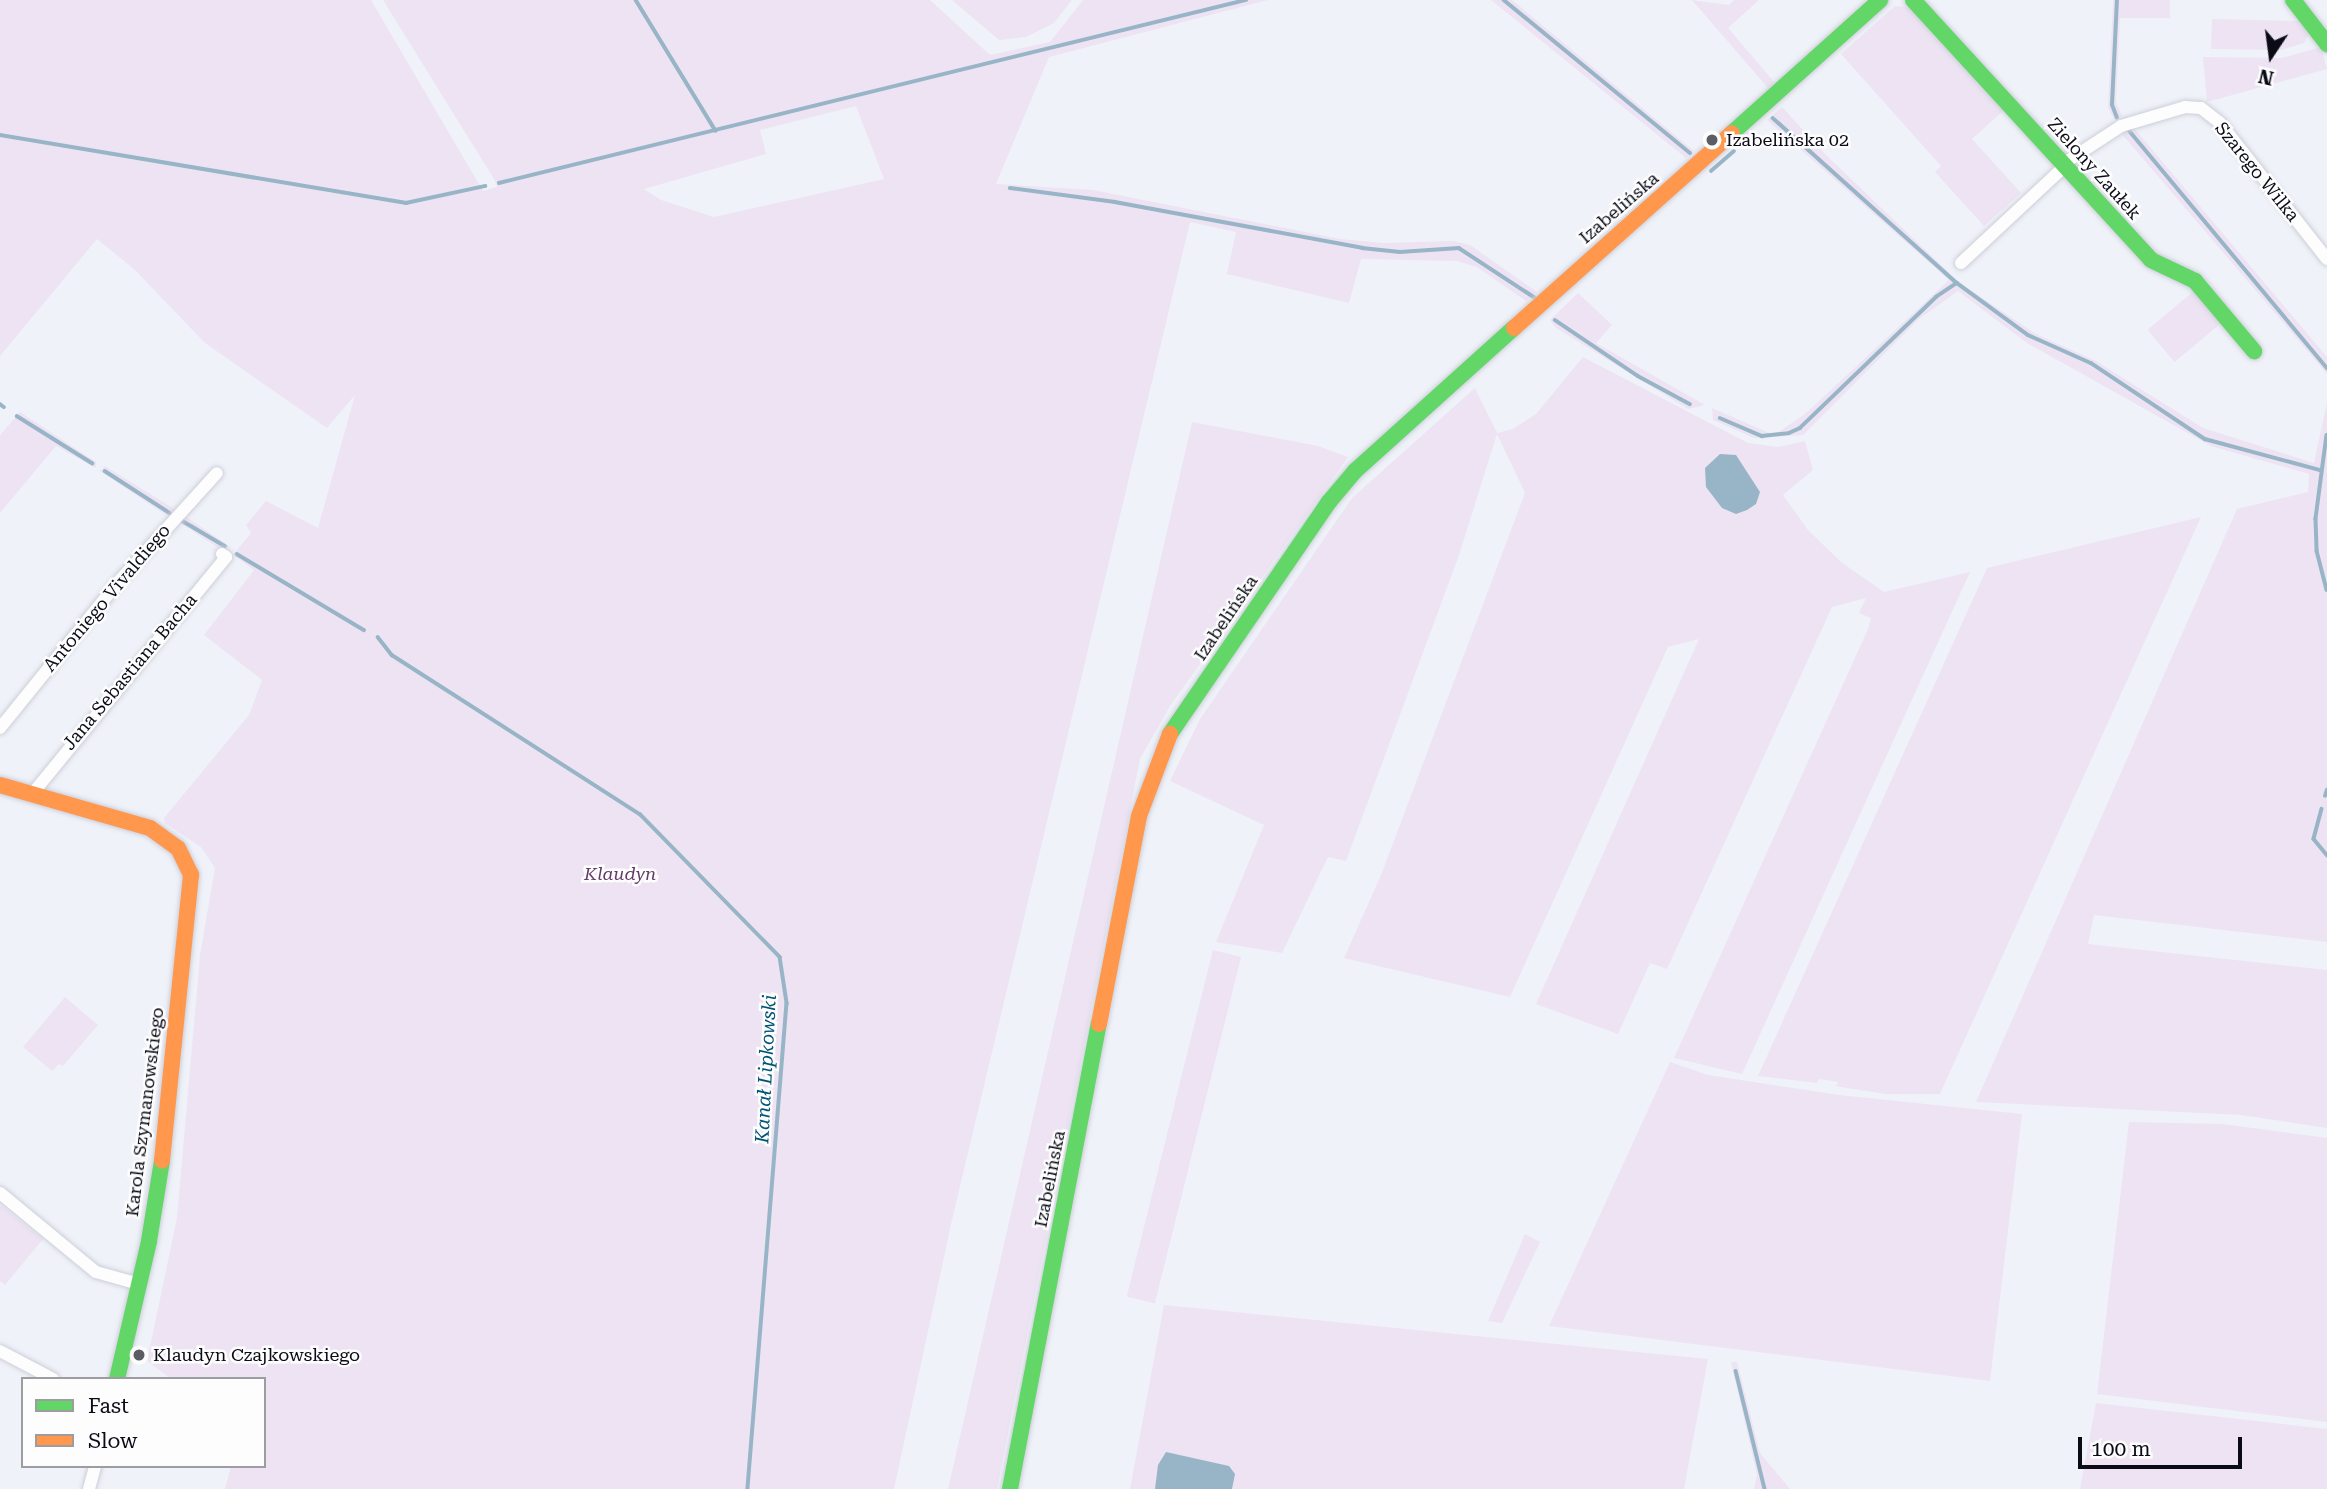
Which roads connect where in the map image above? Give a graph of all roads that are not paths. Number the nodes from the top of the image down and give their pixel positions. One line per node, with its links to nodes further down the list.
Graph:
1 (1880, 0): 21 (street, Izabelińska)
2 (1913, 0): 5 (street, Zielony Zaułek)
3 (2293, 0): 4 (street)
4 (2327, 44)
5 (2064, 165): 6 (street, Szarego Wilka); 7 (street); 8 (street, Zielony Zaułek)
6 (2327, 260)
7 (1961, 263)
8 (2254, 351)
9 (217, 473): 11 (street, Antoniego Vivaldiego)
10 (222, 554): 13 (street, Jana Sebastiana Bacha)
11 (0, 728)
12 (0, 785): 13 (street, Karola Szymanowskiego)
13 (33, 793): 15 (street, Karola Szymanowskiego)
14 (0, 1193): 15 (street)
15 (139, 1284): 18 (street, Karola Szymanowskiego)
16 (0, 1351): 17 (street)
17 (49, 1377)
18 (117, 1377)
19 (94, 1468): 20 (street)
20 (89, 1489)
21 (1010, 1489)

